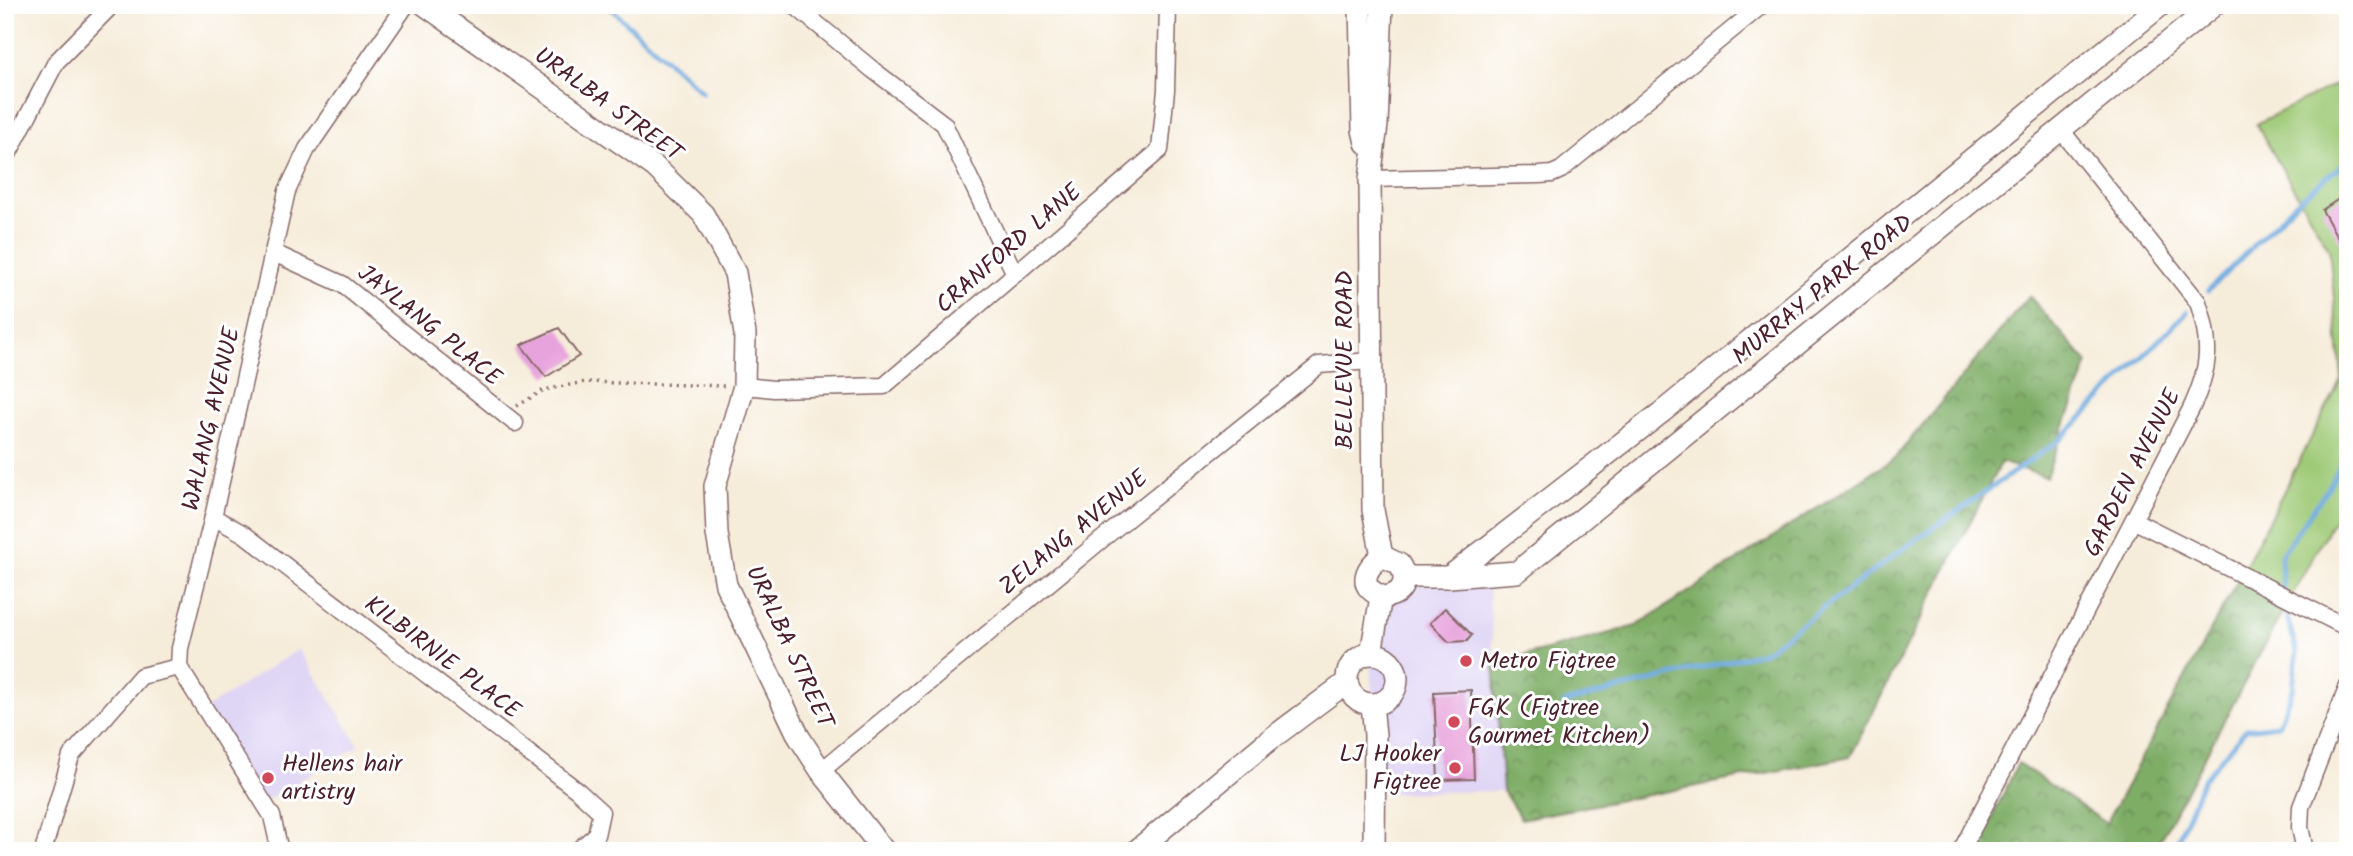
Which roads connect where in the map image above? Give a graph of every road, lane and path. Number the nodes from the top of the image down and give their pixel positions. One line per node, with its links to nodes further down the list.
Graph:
1 (112, 5): 12 (street)
2 (406, 5): 14 (street, WALANG AVENUE)
3 (425, 5): 17 (street, URALBA STREET)
4 (794, 5): 15 (street)
5 (1168, 5): 15 (street, CRANFORD LANE)
6 (1360, 5): 13 (street, BELLEVUE ROAD)
7 (1382, 5): 13 (street, BELLEVUE ROAD)
8 (1762, 5): 13 (street)
9 (2161, 5): 18 (street, MURRAY PARK ROAD)
10 (2214, 5): 11 (street, MURRAY PARK ROAD)
11 (2061, 131): 20 (street, MURRAY PARK ROAD); 22 (street, GARDEN AVENUE)
12 (5, 160)
13 (1371, 170): 16 (street, BELLEVUE ROAD)
14 (274, 253): 19 (street, JAYLANG PLACE); 21 (street, WALANG AVENUE)
15 (1015, 274): 17 (street, CRANFORD LANE)
16 (1370, 361): 23 (street, BELLEVUE ROAD); 33 (street, ZELANG AVENUE)
17 (744, 386): 19 (path); 33 (street, URALBA STREET)
18 (1662, 412): 20 (street); 25 (street, MURRAY PARK ROAD)
19 (509, 419)
20 (1682, 438): 25 (street, MURRAY PARK ROAD)
21 (213, 517): 29 (street, WALANG AVENUE); 36 (street, KILBIRNIE PLACE)
22 (2135, 521): 27 (street); 40 (street, GARDEN AVENUE)
23 (1381, 556): 24 (street); 26 (street)
24 (1405, 577): 25 (street, MURRAY PARK ROAD); 26 (street)
25 (1450, 577)
26 (1381, 597): 28 (street)
27 (2348, 628)
28 (1371, 653): 30 (street); 32 (street)
29 (179, 667): 34 (street); 35 (street)
30 (1347, 682): 32 (street); 38 (street)
31 (2348, 686): 41 (street)
32 (1373, 704): 39 (street)
33 (821, 771): 37 (street, URALBA STREET)
34 (43, 851)
35 (280, 851)
36 (577, 851)
37 (884, 851)
38 (1136, 851)
39 (1374, 851)
40 (1961, 851)
41 (2305, 851)

